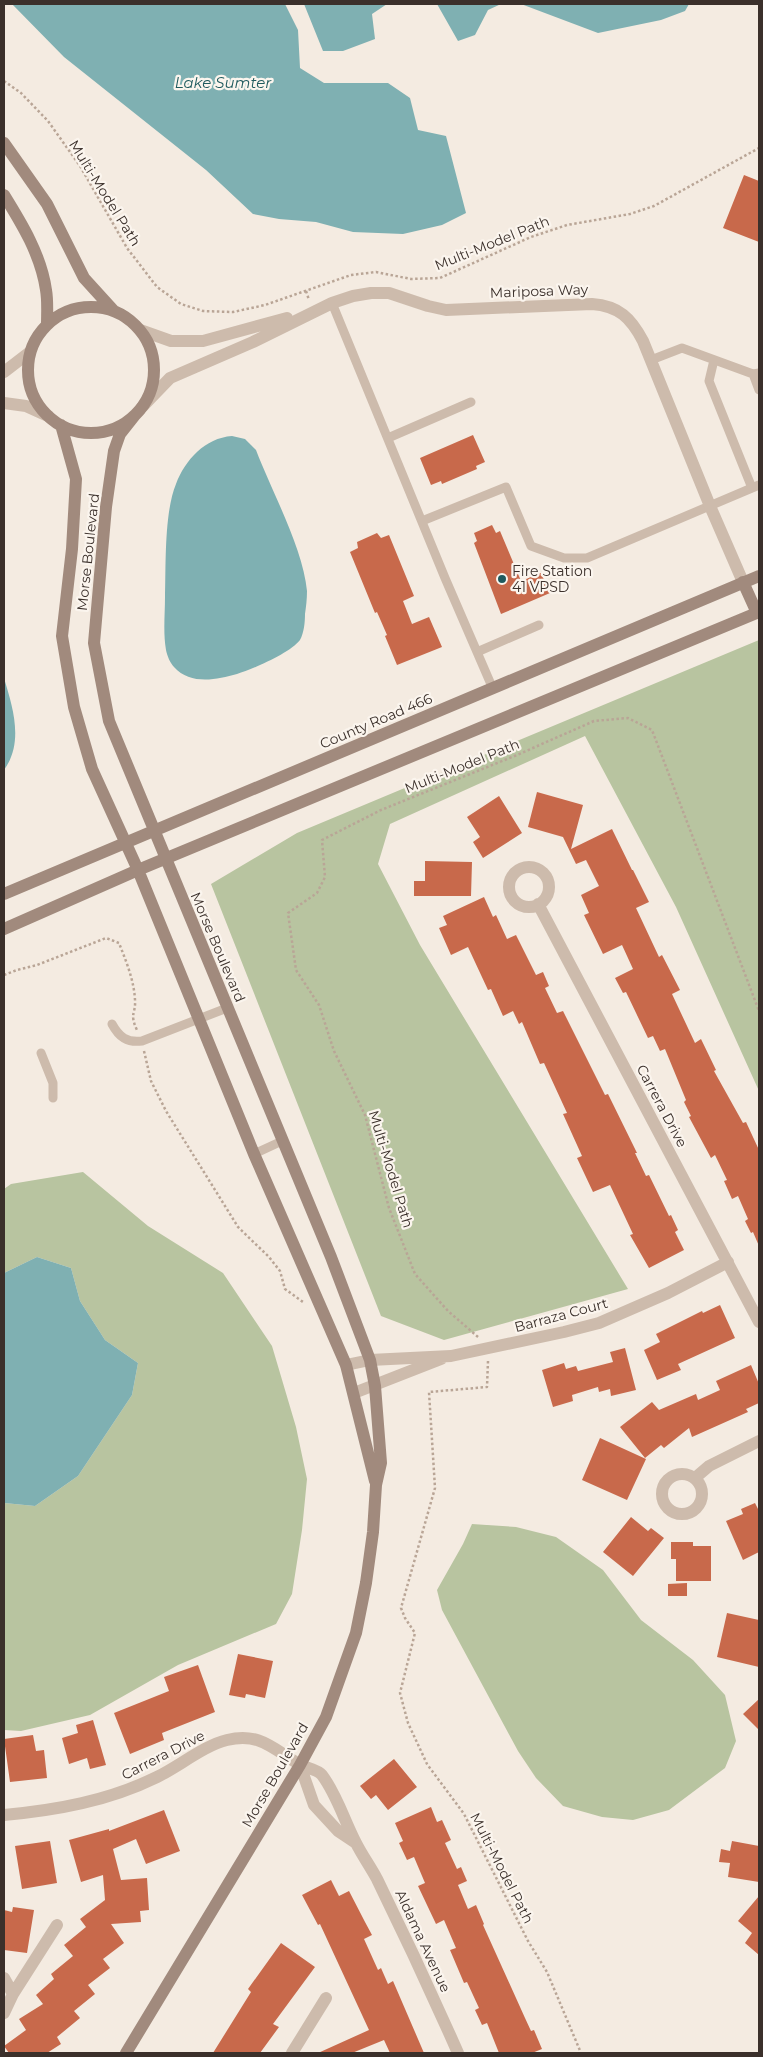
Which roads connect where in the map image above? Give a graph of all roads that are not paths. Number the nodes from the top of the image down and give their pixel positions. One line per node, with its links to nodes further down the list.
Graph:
1 (4, 143): 4 (main road)
2 (4, 195): 6 (main road)
3 (332, 303): 5 (street, Mariposa Way); 9 (street, Mariposa Way); 19 (lane)
4 (114, 311): 6 (main road); 7 (main road)
5 (314, 311): 7 (street, Mariposa Way); 16 (street, Mariposa Way)
6 (47, 325): 8 (main road)
7 (140, 330): 16 (main road)
8 (30, 352): 11 (street); 17 (main road)
9 (651, 360): 10 (lane); 21 (street, Mariposa Way)
10 (714, 360): 12 (lane); 20 (lane)
11 (4, 372)
12 (756, 373): 13 (lane)
13 (759, 390)
14 (471, 402): 19 (lane)
15 (4, 403): 17 (street)
16 (139, 410): 18 (main road); 29 (main road, Morse Boulevard)
17 (48, 416): 18 (main road)
18 (61, 426): 30 (main road, Morse Boulevard)
19 (388, 438): 22 (lane)
20 (755, 486): 21 (lane)
21 (710, 506): 22 (lane); 24 (street, Mariposa Way)
22 (422, 521): 27 (lane)
23 (759, 576): 24 (main road, County Road 466)
24 (743, 582): 25 (main road); 28 (main road, County Road 466)
25 (758, 612): 31 (main road)
26 (539, 625): 27 (lane)
27 (476, 652): 28 (lane)
28 (493, 689): 29 (main road, County Road 466)
29 (154, 830): 30 (main road, County Road 466); 31 (main road, Morse Boulevard)
30 (125, 841): 32 (main road, Morse Boulevard); 33 (main road, County Road 466)
31 (165, 859): 32 (main road); 36 (main road, Morse Boulevard)
32 (138, 870): 35 (main road); 37 (main road, Morse Boulevard)
33 (4, 894)
34 (538, 904): 43 (street, Carrera Drive)
35 (4, 929)
36 (227, 1008): 37 (lane); 41 (main road, Morse Boulevard)
37 (198, 1019): 38 (lane); 42 (main road, Morse Boulevard)
38 (112, 1024)
39 (41, 1054): 40 (lane)
40 (53, 1098)
41 (282, 1141): 42 (lane); 46 (main road, Morse Boulevard)
42 (254, 1154): 47 (main road, Morse Boulevard)
43 (728, 1262): 44 (street, Carrera Drive); 45 (street, Barraza Court)
44 (759, 1322)
45 (451, 1356): 46 (street, Barraza Court); 48 (street, Barraza Court)
46 (370, 1360): 47 (street, Barraza Court); 48 (main road, Morse Boulevard)
47 (346, 1365): 49 (main road, Morse Boulevard)
48 (375, 1386): 49 (street, Barraza Court); 52 (main road, Morse Boulevard)
49 (354, 1393): 52 (main road, Morse Boulevard)
50 (759, 1442): 51 (street)
51 (696, 1478)
52 (376, 1485): 53 (main road, Morse Boulevard)
53 (300, 1765): 54 (street, Carrera Drive); 55 (street, Aldama Avenue); 55 (street, Aldama Avenue); 61 (main road, Morse Boulevard)
54 (4, 1815)
55 (356, 1843): 63 (street, Aldama Avenue)
56 (57, 1925): 58 (street)
57 (4, 1978): 58 (street)
58 (13, 1994): 60 (street)
59 (326, 1998): 62 (street)
60 (4, 2013)
61 (126, 2053)
62 (292, 2053)
63 (458, 2053)

